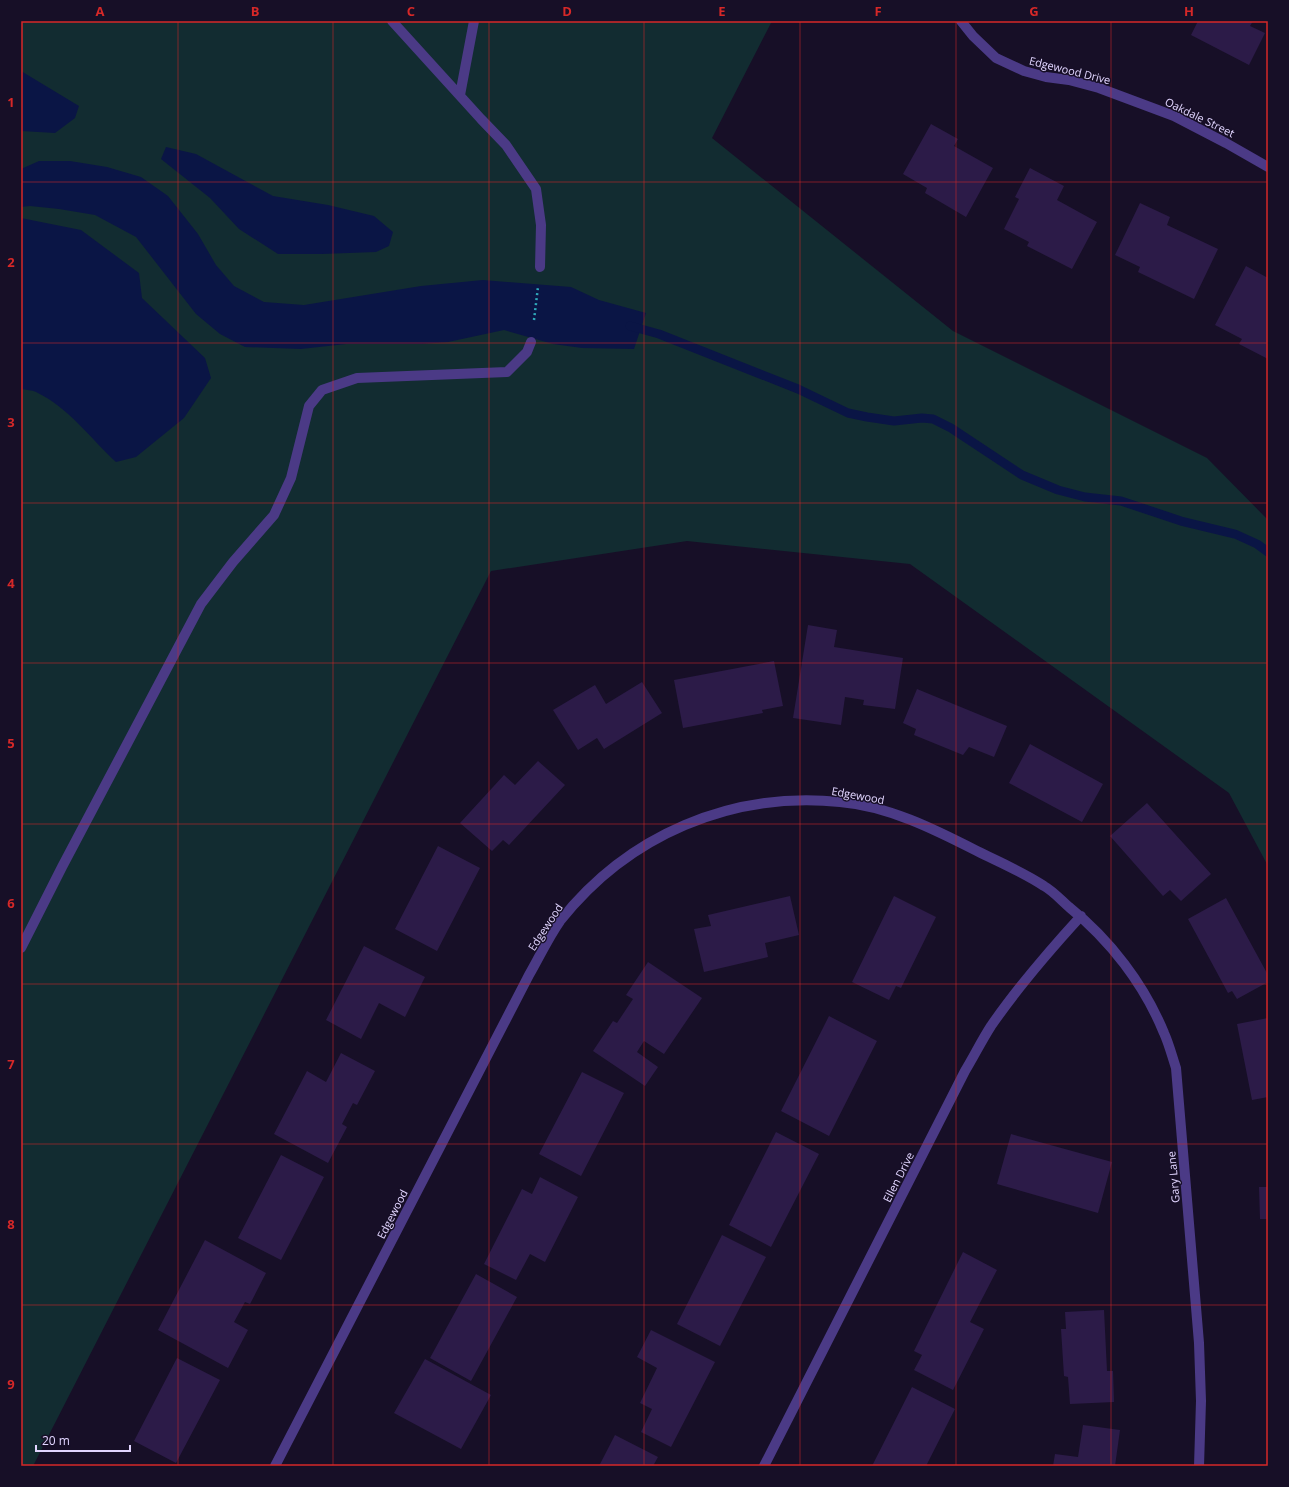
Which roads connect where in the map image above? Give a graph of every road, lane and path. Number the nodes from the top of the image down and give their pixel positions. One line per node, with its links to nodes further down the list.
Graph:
1 (392, 21): 4 (street)
2 (474, 21): 4 (street)
3 (961, 21): 5 (street, Edgewood Drive)
4 (460, 95): 7 (street)
5 (1118, 95): 6 (street, Oakdale Street)
6 (1268, 167)
7 (540, 267): 8 (path)
8 (531, 342): 10 (street)
9 (1081, 916): 11 (street, Edgewood); 12 (street, Ellen Drive); 13 (street, Gary Lane)
10 (21, 948)
11 (276, 1466)
12 (764, 1466)
13 (1199, 1466)

